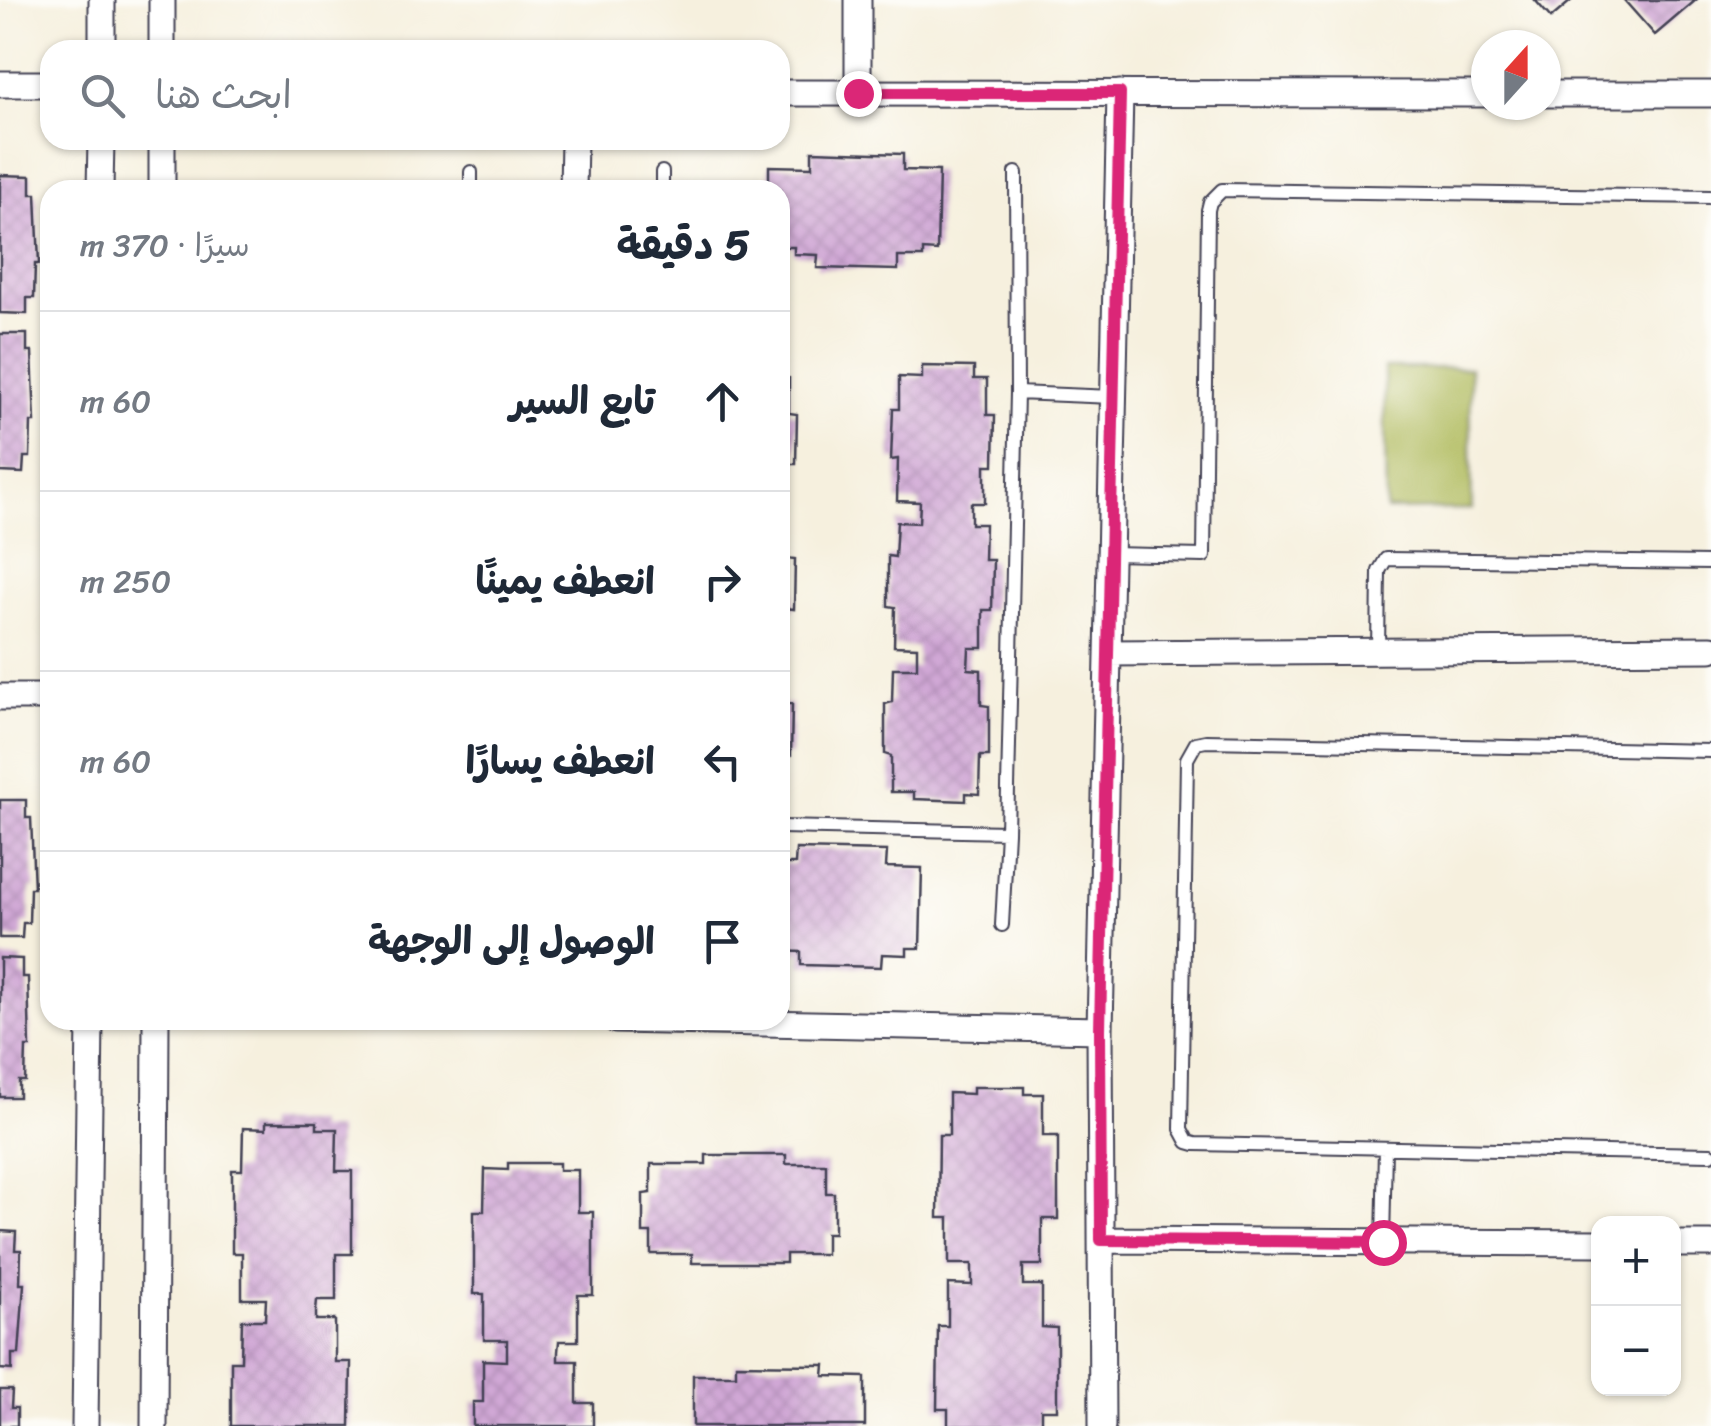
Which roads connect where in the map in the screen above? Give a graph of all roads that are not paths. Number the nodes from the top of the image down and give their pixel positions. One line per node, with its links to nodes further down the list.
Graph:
1 (102, 0): 4 (street)
2 (162, 0): 5 (street)
3 (858, 0): 9 (street)
4 (102, 40)
5 (162, 40)
6 (0, 84): 7 (street)
7 (40, 84)
8 (790, 92): 9 (street)
9 (858, 93): 10 (street)
10 (1120, 93): 11 (street); 27 (street)
11 (1471, 94)
12 (1561, 94): 13 (street)
13 (1711, 94)
14 (101, 150): 20 (street)
15 (162, 150): 21 (street)
16 (574, 150): 23 (street)
17 (471, 172): 22 (lane)
18 (662, 172): 24 (lane)
19 (1016, 173): 26 (lane)
20 (100, 180)
21 (162, 180)
22 (471, 180)
23 (573, 180)
24 (662, 180)
25 (1711, 197): 28 (lane)
26 (1017, 393): 27 (lane); 37 (lane)
27 (1114, 397): 28 (street)
28 (1110, 554): 32 (street)
29 (1711, 563): 31 (lane)
30 (1711, 650): 31 (street)
31 (1378, 652): 32 (street)
32 (1108, 653): 42 (street)
33 (0, 696): 34 (street)
34 (40, 698)
35 (1711, 751): 43 (lane)
36 (790, 827): 37 (lane)
37 (1007, 832): 38 (lane)
38 (1002, 925)
39 (790, 1024): 42 (street)
40 (90, 1030): 50 (street)
41 (156, 1030): 51 (street)
42 (1100, 1030): 45 (street)
43 (1385, 1148): 44 (lane); 46 (lane)
44 (1711, 1154)
45 (1101, 1240): 46 (street); 52 (street)
46 (1383, 1242): 47 (street)
47 (1591, 1243)
48 (1681, 1244): 49 (street)
49 (1711, 1244)
50 (85, 1426)
51 (154, 1426)
52 (1102, 1426)

